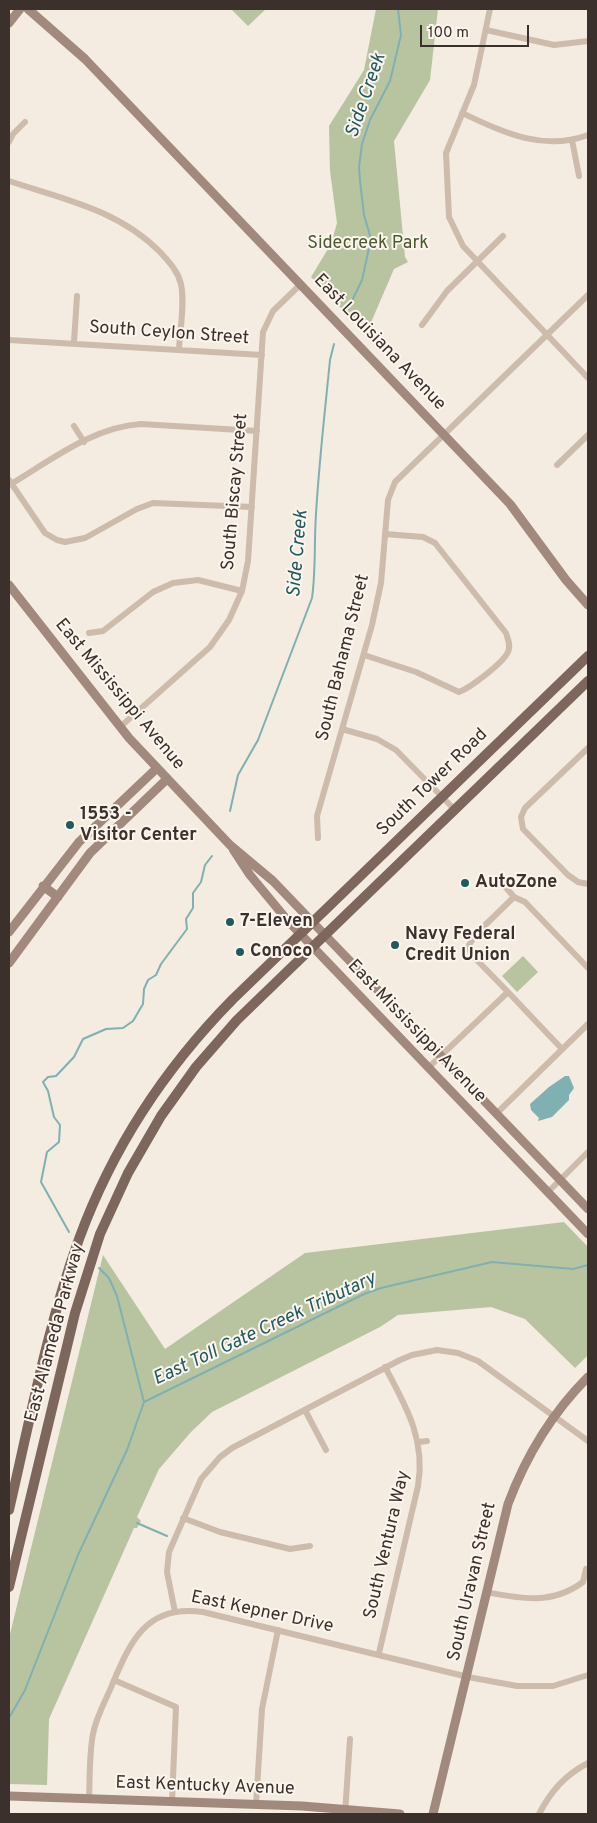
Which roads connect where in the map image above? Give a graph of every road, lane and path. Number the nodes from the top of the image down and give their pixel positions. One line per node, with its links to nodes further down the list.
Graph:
1 (20, 9): 4 (street)
2 (28, 9): 16 (street, East Louisiana Avenue)
3 (490, 9): 5 (street)
4 (9, 22)
5 (486, 30): 6 (street); 7 (street)
6 (588, 41)
7 (462, 113): 10 (street); 15 (street)
8 (25, 122): 11 (street)
9 (588, 135): 10 (street)
10 (572, 140): 12 (street)
11 (9, 142)
12 (578, 176)
13 (9, 181): 23 (street)
14 (503, 236): 15 (street)
15 (477, 261): 19 (street); 20 (street)
16 (300, 284): 24 (street, South Biscay Street); 28 (street, East Louisiana Avenue)
17 (588, 295): 20 (street, South Bahama Street)
18 (77, 296): 22 (street, South Ceylon Street)
19 (422, 325)
20 (547, 335): 25 (street); 28 (street, South Bahama Street)
21 (9, 340): 22 (street, South Ceylon Street)
22 (74, 342): 23 (street, South Ceylon Street)
23 (179, 349): 24 (street, South Ceylon Street)
24 (262, 355): 27 (street, South Biscay Street)
25 (588, 378)
26 (74, 426): 30 (street)
27 (257, 431): 30 (street); 33 (street, South Biscay Street)
28 (444, 434): 34 (street, South Bahama Street); 37 (street, East Louisiana Avenue)
29 (588, 435): 31 (street)
30 (84, 442): 32 (street)
31 (557, 465)
32 (10, 482): 33 (street)
33 (252, 507): 36 (street, South Biscay Street)
34 (386, 534): 39 (street, South Bahama Street); 39 (street)
35 (9, 585): 42 (street, East Mississippi Avenue)
36 (242, 590): 38 (street); 42 (street, South Biscay Street)
37 (588, 605)
38 (89, 633)
39 (364, 655): 43 (street, South Bahama Street)
40 (588, 656): 47 (main road, South Tower Road)
41 (588, 681): 48 (main road, South Tower Road)
42 (120, 727): 45 (street, East Mississippi Avenue)
43 (342, 729): 47 (street); 49 (street, South Bahama Street)
44 (588, 748): 54 (street)
45 (157, 768): 46 (street, East Mississippi Avenue); 51 (street)
46 (167, 779): 50 (street, East Mississippi Avenue); 52 (street)
47 (442, 797): 48 (street); 58 (main road, South Tower Road)
48 (455, 810): 61 (main road, South Tower Road)
49 (318, 838)
50 (230, 844): 58 (street, East Mississippi Avenue); 60 (street, East Mississippi Avenue)
51 (59, 867): 52 (street); 55 (street)
52 (72, 878): 57 (street)
53 (503, 884): 56 (street)
54 (588, 884)
55 (44, 886): 57 (street); 59 (street)
56 (514, 897): 64 (street); 65 (street)
57 (58, 898): 63 (street)
58 (312, 923): 60 (main road, South Tower Road); 61 (street, East Mississippi Avenue)
59 (9, 932)
60 (300, 934): 62 (street, East Mississippi Avenue); 66 (main road, East Alameda Parkway)
61 (324, 936): 62 (main road, South Tower Road); 69 (street, East Mississippi Avenue)
62 (313, 947): 70 (street, East Mississippi Avenue); 71 (main road, East Alameda Parkway)
63 (9, 963)
64 (588, 968)
65 (508, 992): 68 (street); 69 (street)
66 (210, 1023): 71 (main road); 86 (main road, East Alameda Parkway)
67 (588, 1024): 68 (street)
68 (562, 1049): 72 (street)
69 (440, 1056): 70 (street); 72 (street, East Mississippi Avenue)
70 (428, 1068): 75 (street, East Mississippi Avenue)
71 (183, 1085): 90 (main road, East Alameda Parkway)
72 (496, 1114): 74 (street, East Mississippi Avenue)
73 (588, 1152): 74 (street)
74 (560, 1180): 75 (street); 76 (street, East Mississippi Avenue)
75 (548, 1192): 77 (street, East Mississippi Avenue)
76 (588, 1209)
77 (588, 1234)
78 (385, 1367): 80 (street); 81 (street); 83 (street, South Ventura Way)
79 (588, 1377): 81 (street, South Uravan Street)
80 (305, 1410): 85 (street); 87 (street)
81 (554, 1416): 84 (street); 91 (street, South Uravan Street)
82 (427, 1441): 83 (street)
83 (419, 1442): 94 (street, South Ventura Way)
84 (588, 1442)
85 (326, 1450)
86 (9, 1510)
87 (183, 1518): 88 (street); 92 (street)
88 (310, 1546)
89 (586, 1569): 91 (street)
90 (9, 1587)
91 (486, 1592): 96 (street, South Uravan Street)
92 (175, 1612): 93 (street, East Kepner Drive); 97 (street, East Kepner Drive)
93 (278, 1630): 94 (street, East Kepner Drive); 103 (street)
94 (379, 1653): 96 (street, East Kepner Drive)
95 (588, 1675): 96 (street, East Kepner Drive)
96 (468, 1676): 106 (street, South Uravan Street)
97 (114, 1680): 101 (street, East Kepner Drive); 102 (street)
98 (350, 1740): 104 (street)
99 (588, 1763): 107 (street)
100 (9, 1796): 101 (street, East Kentucky Avenue)
101 (89, 1799): 102 (street, East Kentucky Avenue)
102 (172, 1802): 103 (street, East Kentucky Avenue)
103 (256, 1805): 104 (street, East Kentucky Avenue)
104 (346, 1811): 105 (street, East Kentucky Avenue)
105 (400, 1814)
106 (433, 1814)
107 (539, 1814)

